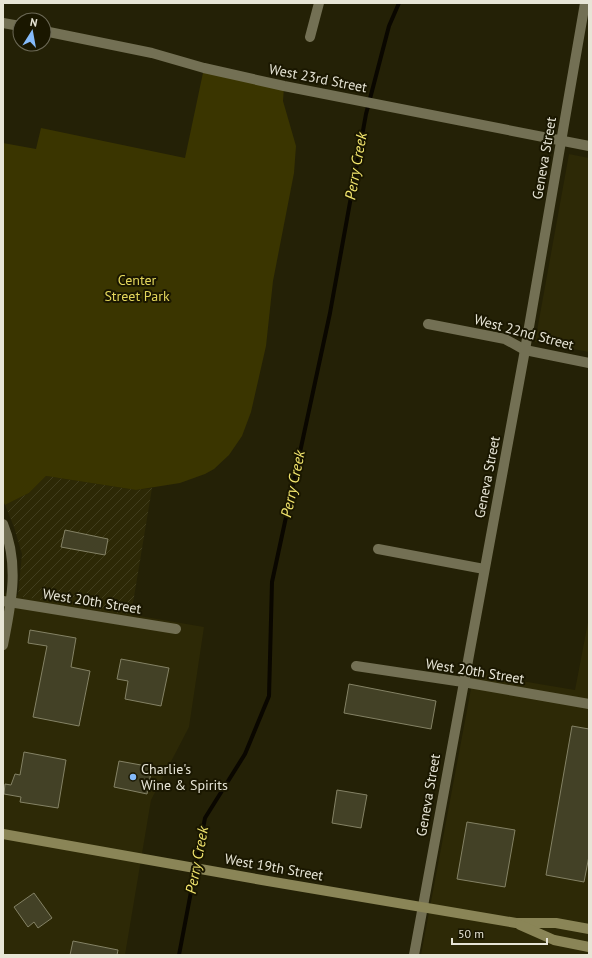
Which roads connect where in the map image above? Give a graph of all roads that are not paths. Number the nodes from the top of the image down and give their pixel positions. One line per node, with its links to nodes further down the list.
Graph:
1 (319, 3): 4 (street)
2 (585, 3): 5 (street, Geneva Street)
3 (52, 33): 5 (street, West 23rd Street)
4 (310, 37)
5 (562, 140): 6 (street, West 23rd Street); 8 (street, Geneva Street)
6 (589, 146)
7 (428, 324): 8 (street, West 22nd Street)
8 (525, 350): 9 (street, West 22nd Street); 12 (street, Geneva Street)
9 (589, 363)
10 (3, 524): 13 (street)
11 (378, 549): 12 (street)
12 (484, 568): 17 (street, Geneva Street)
13 (7, 601): 14 (street, West 20th Street); 15 (street)
14 (176, 629)
15 (3, 645)
16 (356, 666): 17 (street, West 20th Street)
17 (463, 682): 18 (street, West 20th Street); 20 (street, Geneva Street)
18 (589, 704)
19 (3, 834): 20 (main road, West 19th Street)
20 (422, 906): 21 (main road, West 19th Street); 24 (street, Geneva Street)
21 (516, 923): 22 (main road, West 19th Street); 23 (main road, West 19th Street)
22 (589, 929)
23 (589, 947)
24 (414, 955)

